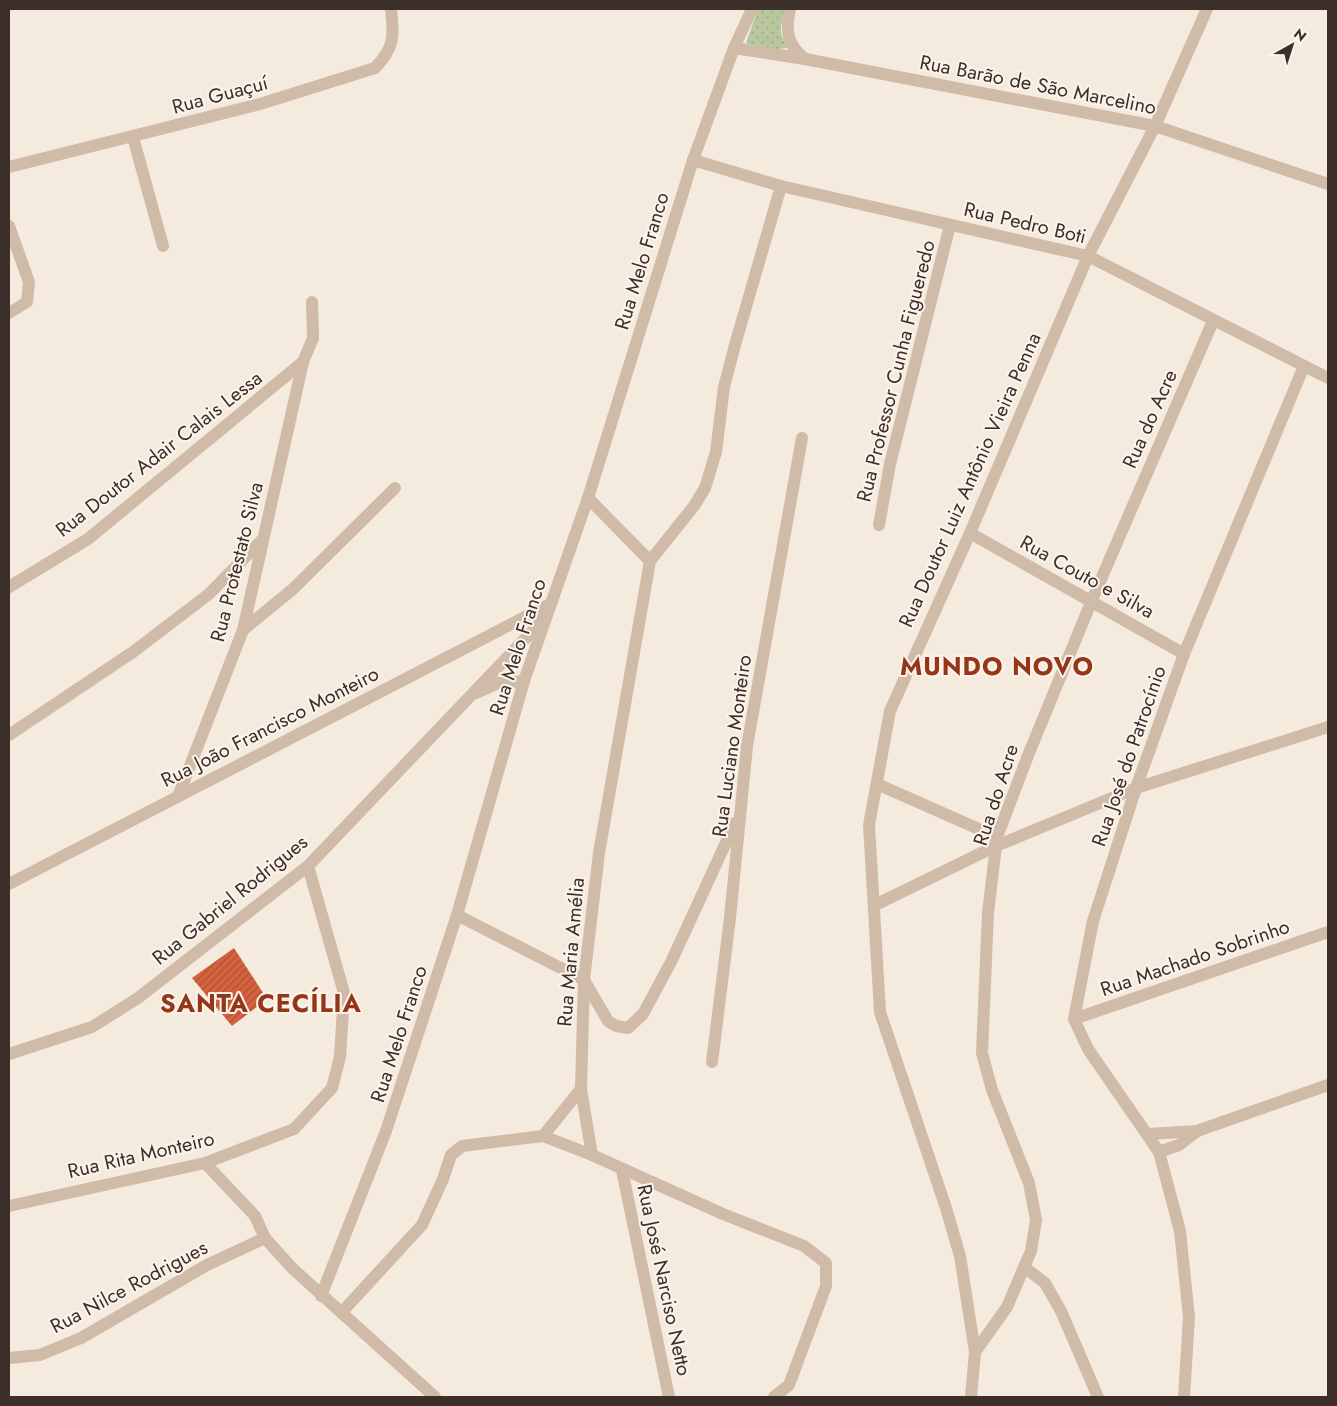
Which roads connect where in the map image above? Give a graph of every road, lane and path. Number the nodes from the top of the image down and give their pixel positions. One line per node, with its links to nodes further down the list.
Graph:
1 (391, 9): 8 (street, Rua Guaçuí)
2 (752, 9): 5 (street, Rua Melo Franco)
3 (790, 9): 6 (street)
4 (1207, 9): 7 (street, Rua Doutor Luiz Antônio Vieira Penna)
5 (734, 48): 6 (street, Rua Barão de São Marcelino); 9 (street, Rua Melo Franco)
6 (805, 59): 7 (street, Rua Barão de São Marcelino)
7 (1155, 126): 11 (street, Rua Barão de São Marcelino); 16 (street, Rua Doutor Luiz Antônio Vieira Penna)
8 (133, 138): 10 (street, Rua Guaçuí); 15 (street)
9 (693, 160): 12 (street, Rua Pedro Boti); 25 (street, Rua Melo Franco)
10 (9, 167)
11 (1328, 184)
12 (781, 186): 13 (street, Rua Pedro Boti); 29 (street)
13 (950, 225): 16 (street, Rua Pedro Boti); 26 (street, Rua Professor Cunha Figueredo)
14 (9, 226): 18 (street)
15 (163, 246)
16 (1088, 256): 19 (street, Rua Pedro Boti); 27 (street, Rua Doutor Luiz Antônio Vieira Penna)
17 (312, 302): 20 (street, Rua Protestato Silva)
18 (9, 313)
19 (1213, 321): 21 (street, Rua Pedro Boti); 31 (street, Rua do Acre)
20 (304, 362): 28 (street, Rua Protestato Silva); 30 (street, Rua Doutor Adair Calais Lessa)
21 (1304, 366): 22 (street, Rua Pedro Boti); 35 (street, Rua José do Patrocínio)
22 (1328, 378)
23 (802, 438): 43 (street, Rua Luciano Monteiro)
24 (395, 488): 34 (street)
25 (588, 498): 29 (street); 32 (street, Rua Melo Franco)
26 (879, 525)
27 (970, 533): 31 (street, Rua Couto e Silva); 40 (street, Rua Doutor Luiz Antônio Vieira Penna)
28 (264, 539): 34 (street, Rua Protestato Silva); 39 (street)
29 (650, 561): 50 (street, Rua Maria Amélia)
30 (9, 587)
31 (1092, 600): 35 (street, Rua Couto e Silva); 44 (street, Rua do Acre)
32 (550, 604): 33 (street, Rua Melo Franco); 42 (street, Rua João Francisco Monteiro)
33 (545, 618): 36 (street, Rua Melo Franco); 37 (street, Rua Gabriel Rodrigues)
34 (243, 630): 42 (street, Rua Protestato Silva)
35 (1184, 654): 41 (street, Rua José do Patrocínio)
36 (524, 681): 37 (street); 48 (street, Rua Melo Franco)
37 (469, 696): 45 (street, Rua Gabriel Rodrigues)
38 (1328, 727): 41 (street)
39 (9, 735)
40 (877, 784): 44 (street); 47 (street, Rua Doutor Luiz Antônio Vieira Penna)
41 (1136, 788): 44 (street); 51 (street, Rua José do Patrocínio)
42 (179, 794): 46 (street, Rua João Francisco Monteiro)
43 (740, 813): 50 (street); 53 (street, Rua Luciano Monteiro)
44 (996, 842): 47 (street); 65 (street, Rua do Acre)
45 (308, 866): 52 (street, Rua Gabriel Rodrigues); 61 (street, Rua Rita Monteiro)
46 (9, 884)
47 (875, 906): 68 (street, Rua Doutor Luiz Antônio Vieira Penna)
48 (457, 915): 50 (street); 66 (street, Rua Melo Franco)
49 (1328, 932): 51 (street, Rua Machado Sobrinho)
50 (584, 980): 55 (street, Rua Maria Amélia)
51 (1074, 1019): 57 (street)
52 (9, 1054)
53 (712, 1062)
54 (1328, 1085): 56 (street)
55 (581, 1088): 58 (street); 60 (street, Rua Maria Amélia)
56 (1197, 1131): 57 (street); 59 (street)
57 (1148, 1134): 59 (street)
58 (543, 1136): 60 (street); 67 (street)
59 (1159, 1152): 75 (street)
60 (592, 1155): 62 (street)
61 (204, 1163): 63 (street, Rua Rita Monteiro); 64 (street)
62 (622, 1170): 71 (street, Rua José Narciso Netto); 72 (street)
63 (9, 1206)
64 (265, 1238): 66 (street); 69 (street, Rua Nilce Rodrigues)
65 (1024, 1267): 68 (street, Rua do Acre); 74 (street)
66 (321, 1296): 67 (street)
67 (342, 1312): 70 (street)
68 (975, 1352): 73 (street, Rua Doutor Luiz Antônio Vieira Penna)
69 (9, 1358)
70 (435, 1397)
71 (669, 1397)
72 (774, 1397)
73 (971, 1397)
74 (1098, 1397)
75 (1184, 1397)

